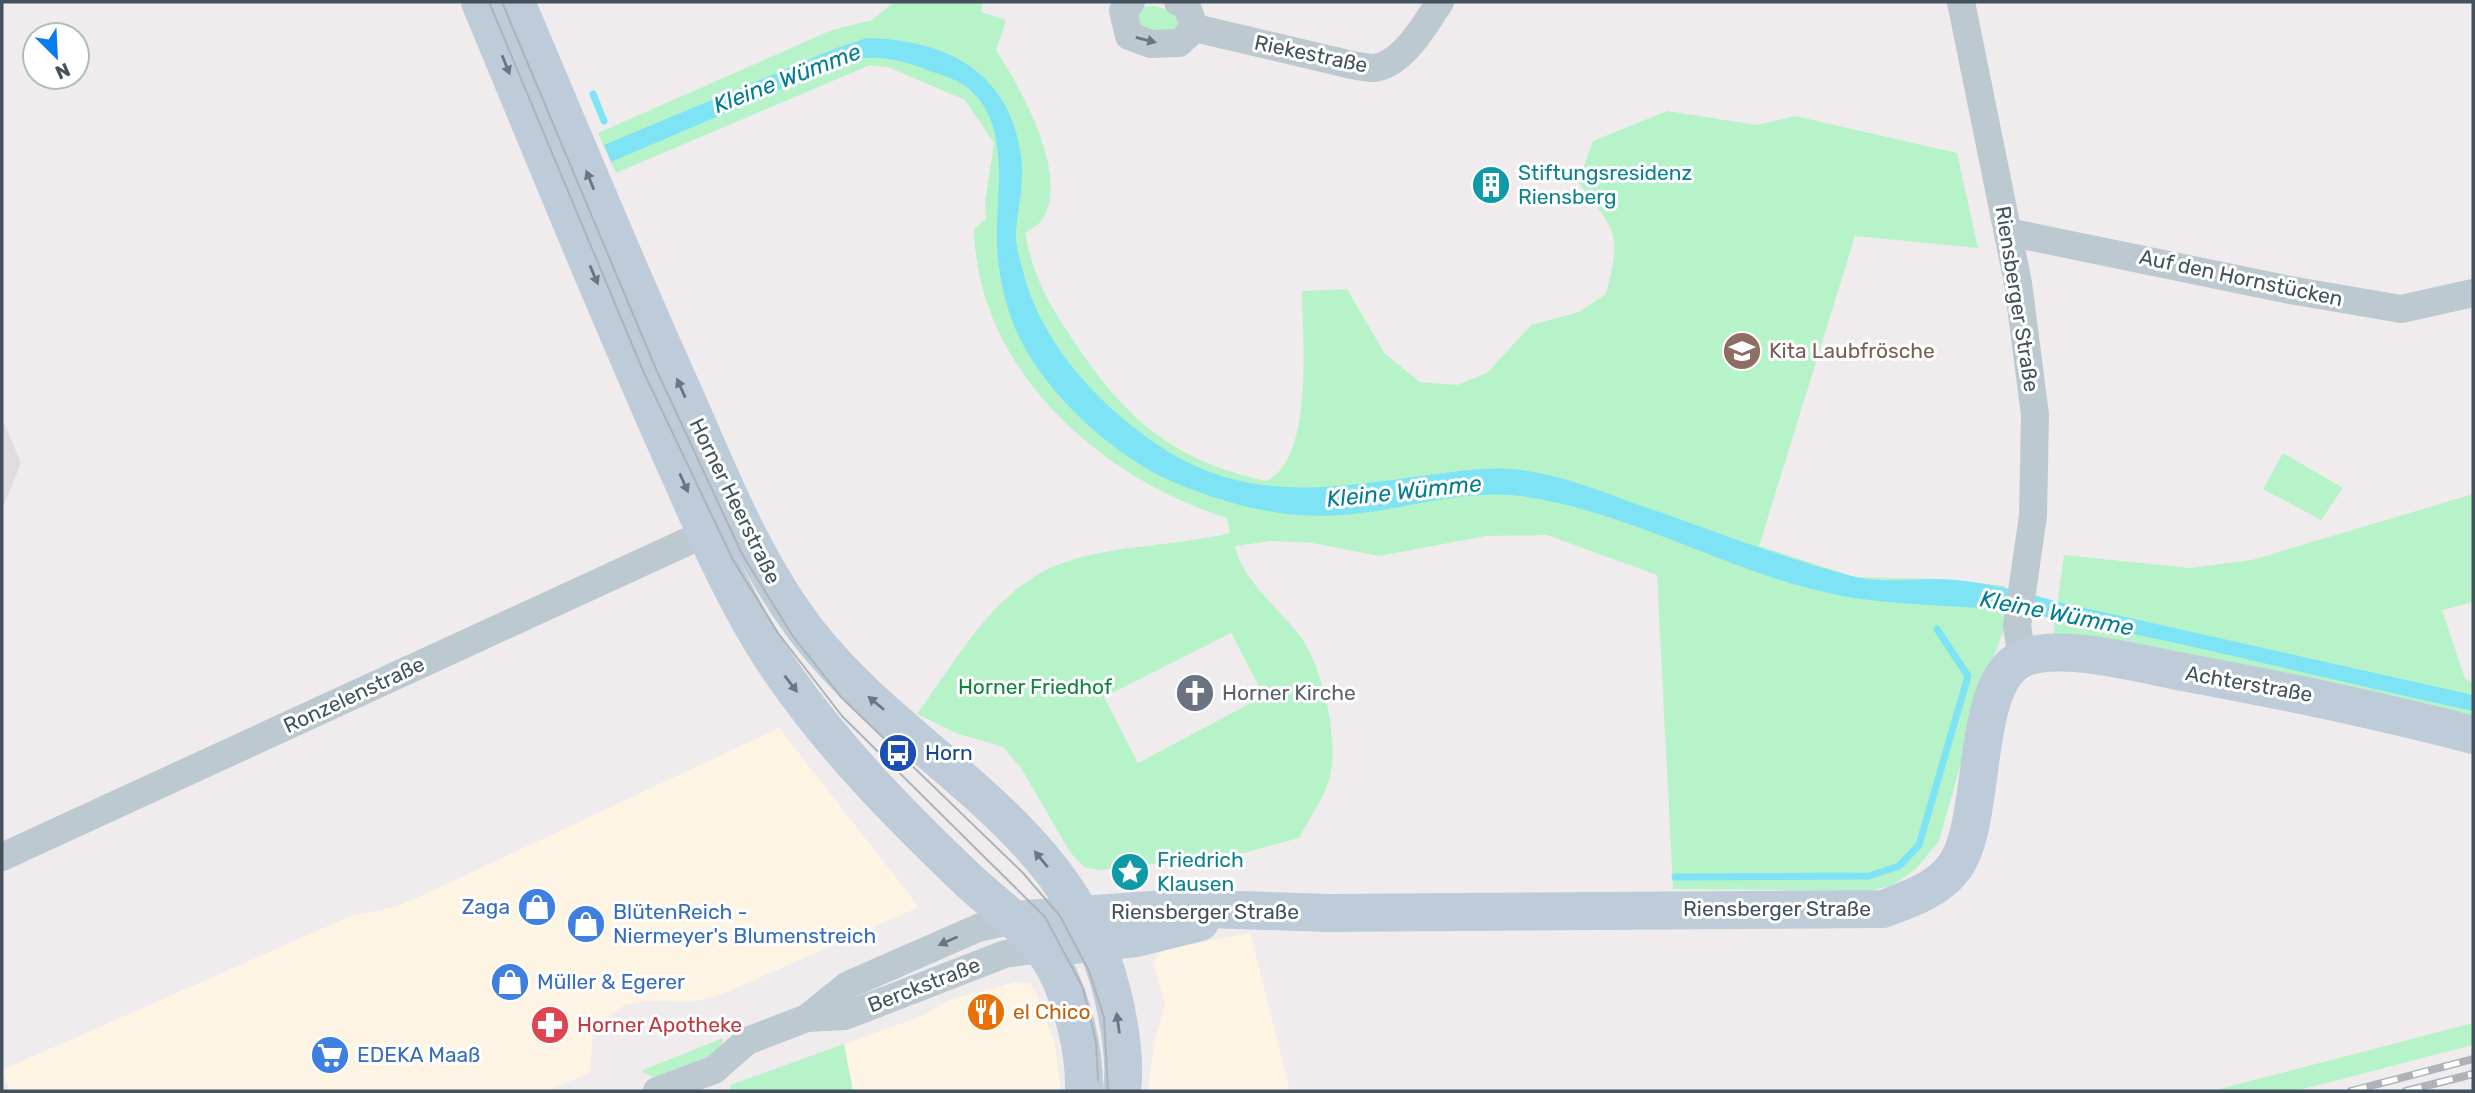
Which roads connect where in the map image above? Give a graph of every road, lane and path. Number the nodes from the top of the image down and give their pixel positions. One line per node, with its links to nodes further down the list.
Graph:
1 (480, 2): 10 (main road, Horner Heerstraße, one-way to 10)
2 (516, 2): 15 (main road, Horner Heerstraße, one-way to 2)
3 (1131, 2): 7 (street, one-way to 7)
4 (1178, 2): 7 (street)
5 (1440, 2): 7 (street, Riekestraße)
6 (1961, 2): 8 (street, Riensberger Straße)
7 (1195, 28)
8 (2008, 232): 9 (street, Auf den Hornstücken); 11 (street, Riensberger Straße)
9 (2473, 293)
10 (706, 533): 13 (street, Ronzelenstraße); 14 (main road, Horner Heerstraße, one-way to 14)
11 (2020, 642): 12 (main road, Achterstraße); 15 (main road, Riensberger Straße)
12 (2473, 735)
13 (2, 857)
14 (1013, 920): 15 (main road); 16 (main road, Horner Heerstraße); 17 (street, Berckstraße, one-way to 17)
15 (1089, 928): 16 (main road); 20 (main road, Horner Heerstraße, one-way to 15)
16 (1041, 949): 17 (street, Berckstraße); 19 (main road, Horner Heerstraße)
17 (807, 1018): 18 (street, Berckstraße)
18 (657, 1091)
19 (1084, 1091)
20 (1122, 1091)

